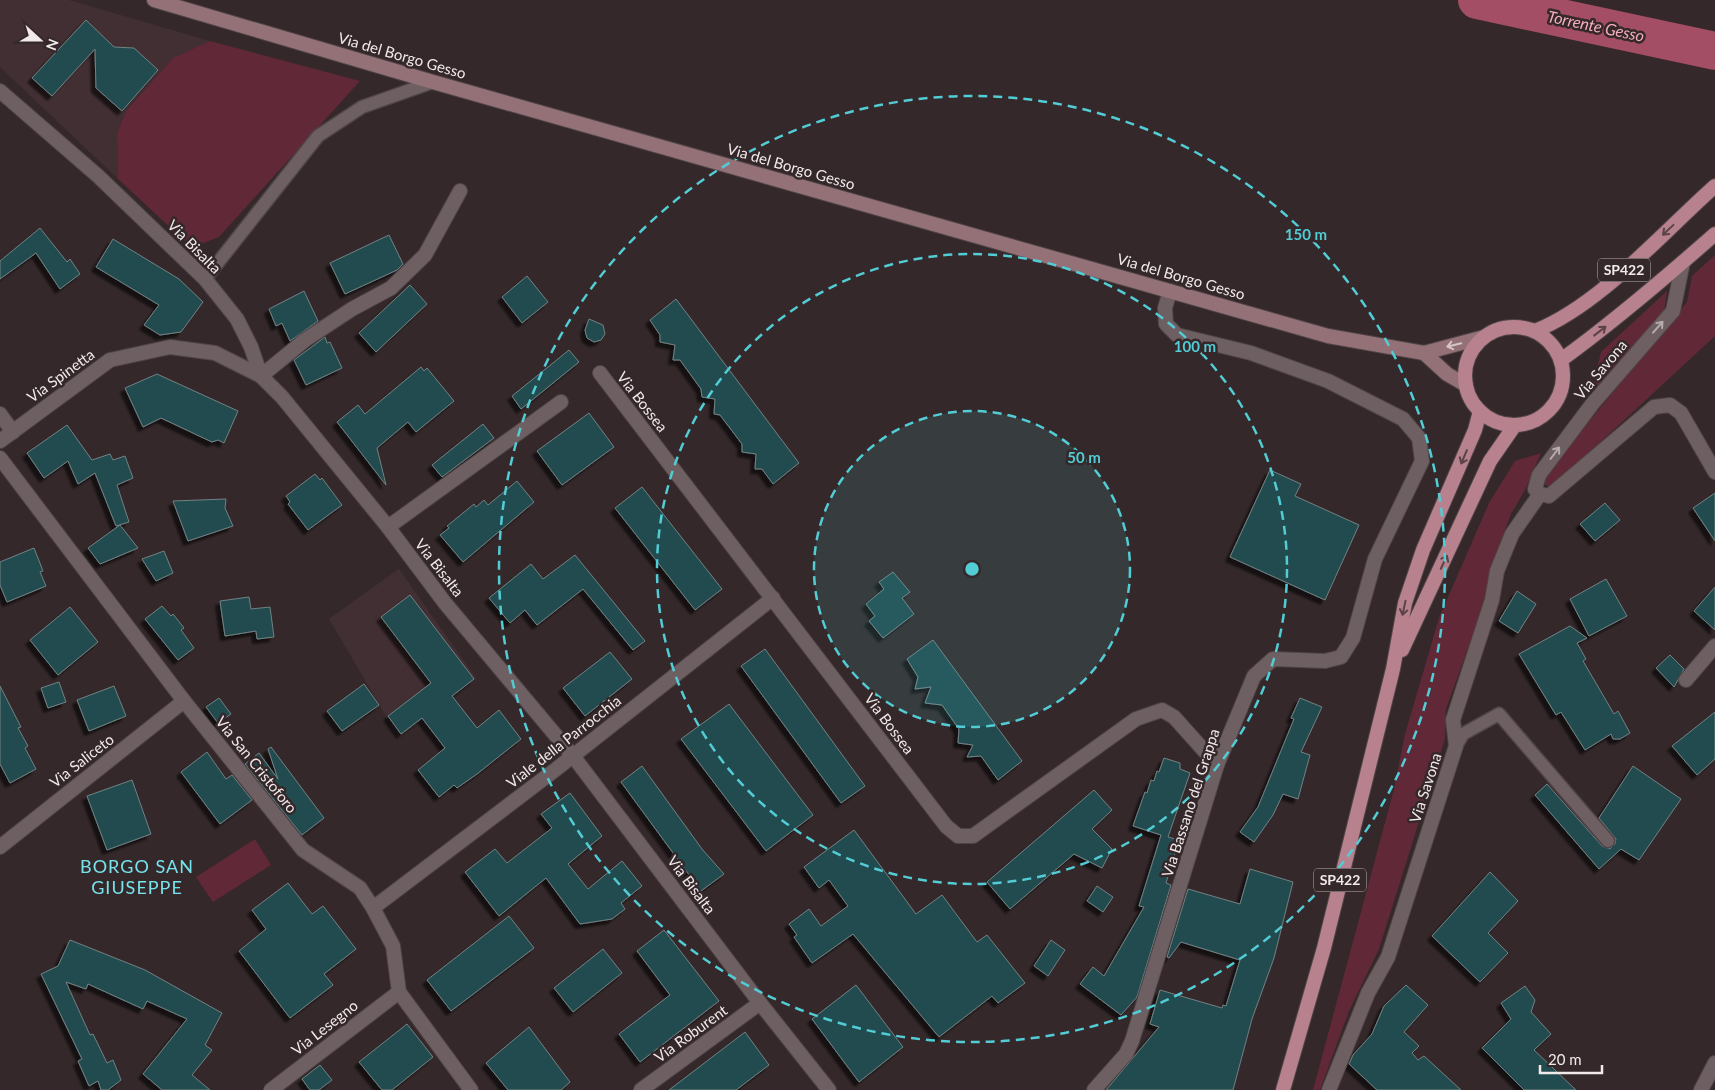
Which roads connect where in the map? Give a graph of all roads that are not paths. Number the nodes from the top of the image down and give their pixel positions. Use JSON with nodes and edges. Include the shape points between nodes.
{"nodes":[{"id":1,"x":154,"y":0,"type":"edge"},
{"id":2,"x":433,"y":82,"type":"junction"},
{"id":3,"x":0,"y":91,"type":"edge"},
{"id":4,"x":1715,"y":186,"type":"edge"},
{"id":5,"x":460,"y":191,"type":"dead end"},
{"id":6,"x":1715,"y":234,"type":"edge"},
{"id":7,"x":1683,"y":262,"type":"junction"},
{"id":8,"x":205,"y":279,"type":"junction"},
{"id":9,"x":1170,"y":291,"type":"junction"},
{"id":10,"x":1535,"y":331,"type":"junction"},
{"id":11,"x":1484,"y":337,"type":"junction"},
{"id":12,"x":1424,"y":353,"type":"junction"},
{"id":13,"x":1561,"y":360,"type":"junction"},
{"id":14,"x":600,"y":373,"type":"dead end"},
{"id":15,"x":261,"y":376,"type":"junction"},
{"id":16,"x":1466,"y":385,"type":"junction"},
{"id":17,"x":561,"y":402,"type":"dead end"},
{"id":18,"x":1480,"y":411,"type":"junction"},
{"id":19,"x":0,"y":414,"type":"edge"},
{"id":20,"x":1515,"y":425,"type":"junction"},
{"id":21,"x":13,"y":432,"type":"junction"},
{"id":22,"x":0,"y":441,"type":"edge"},
{"id":23,"x":0,"y":458,"type":"edge"},
{"id":24,"x":1715,"y":472,"type":"edge"},
{"id":25,"x":1540,"y":494,"type":"junction"},
{"id":26,"x":388,"y":527,"type":"junction"},
{"id":27,"x":773,"y":598,"type":"junction"},
{"id":28,"x":1715,"y":646,"type":"edge"},
{"id":29,"x":1393,"y":669,"type":"junction"},
{"id":30,"x":1686,"y":680,"type":"dead end"},
{"id":31,"x":184,"y":701,"type":"junction"},
{"id":32,"x":1456,"y":746,"type":"junction"},
{"id":33,"x":572,"y":756,"type":"junction"},
{"id":34,"x":1217,"y":765,"type":"junction"},
{"id":35,"x":1608,"y":841,"type":"dead end"},
{"id":36,"x":0,"y":846,"type":"edge"},
{"id":37,"x":373,"y":908,"type":"junction"},
{"id":38,"x":399,"y":992,"type":"junction"},
{"id":39,"x":760,"y":1003,"type":"junction"},
{"id":40,"x":1715,"y":1063,"type":"edge"},
{"id":41,"x":271,"y":1090,"type":"edge"},
{"id":42,"x":471,"y":1090,"type":"edge"},
{"id":43,"x":641,"y":1090,"type":"edge"},
{"id":44,"x":829,"y":1090,"type":"edge"},
{"id":45,"x":1094,"y":1090,"type":"edge"},
{"id":46,"x":1283,"y":1090,"type":"edge"},
{"id":47,"x":1329,"y":1090,"type":"edge"},
{"id":48,"x":1701,"y":1090,"type":"edge"}],
"edges":[{"from":1,"to":2,"type":"main road","name":"Via del Borgo Gesso"},
{"from":2,"to":8,"type":"lane","via":[[362,107],[318,136]]},
{"from":2,"to":9,"type":"main road","name":"Via del Borgo Gesso"},
{"from":3,"to":8,"type":"street","name":"Via Bisalta","via":[[98,176]]},
{"from":4,"to":10,"type":"main road","number":"SP422","one_way":true,"via":[[1636,260],[1578,308],[1556,323]]},
{"from":5,"to":15,"type":"street","via":[[425,255],[390,288],[305,340]]},
{"from":6,"to":7,"type":"main road","name":"Via Savona","number":"SP422"},
{"from":13,"to":7,"type":"main road","name":"Via Savona","number":"SP422","one_way":true},
{"from":25,"to":7,"type":"street","name":"Via Savona","one_way":true,"via":[[1536,489],[1539,475],[1593,403],[1673,311]]},
{"from":8,"to":15,"type":"street","name":"Via Bisalta","via":[[236,319]]},
{"from":9,"to":12,"type":"main road","name":"Via del Borgo Gesso","via":[[1328,336]]},
{"from":9,"to":34,"type":"street","name":"Via Bassano del Grappa","via":[[1165,308],[1166,324],[1178,335],[1251,354],[1328,381],[1404,419],[1419,438],[1422,461],[1375,559],[1353,638],[1341,657],[1325,661],[1273,659],[1254,676]]},
{"from":10,"to":11,"type":"main road","via":[[1518,326],[1500,329]]},
{"from":10,"to":13,"type":"main road","via":[[1551,343]]},
{"from":11,"to":12,"type":"main road","name":"Via del Borgo Gesso","one_way":true},
{"from":11,"to":16,"type":"main road","via":[[1472,350],[1466,367]]},
{"from":12,"to":16,"type":"main road","via":[[1447,374]]},
{"from":13,"to":20,"type":"main road","via":[[1563,378],[1559,396],[1548,411],[1533,422]]},
{"from":14,"to":27,"type":"street","name":"Via Bossea"},
{"from":15,"to":21,"type":"street","name":"Via Spinetta","via":[[215,353],[170,348],[110,360]]},
{"from":15,"to":26,"type":"street","name":"Via Bisalta","via":[[282,397]]},
{"from":16,"to":18,"type":"main road"},
{"from":17,"to":26,"type":"street"},
{"from":18,"to":20,"type":"main road","via":[[1502,424]]},
{"from":18,"to":29,"type":"main road","number":"SP422","one_way":true,"via":[[1475,430],[1423,550],[1405,604]]},
{"from":19,"to":21,"type":"street"},
{"from":29,"to":20,"type":"main road","number":"SP422","one_way":true,"via":[[1490,462]]},
{"from":21,"to":22,"type":"street","name":"Via Spinetta"},
{"from":23,"to":31,"type":"street","name":"Via San Cristoforo"},
{"from":24,"to":25,"type":"street","via":[[1681,413],[1670,405],[1654,407],[1549,496]]},
{"from":25,"to":32,"type":"street","name":"Via Savona","via":[[1512,534],[1497,571],[1492,600],[1453,720]]},
{"from":26,"to":33,"type":"street","name":"Via Bisalta","via":[[445,603]]},
{"from":27,"to":33,"type":"street","name":"Viale della Parrocchia"},
{"from":27,"to":34,"type":"street","name":"Via Bossea","via":[[946,826],[958,836],[974,836],[1136,719],[1162,710],[1174,717]]},
{"from":28,"to":30,"type":"street"},
{"from":29,"to":46,"type":"main road","number":"SP422","via":[[1324,948]]},
{"from":31,"to":36,"type":"street","name":"Via Saliceto"},
{"from":31,"to":37,"type":"street","name":"Via San Cristoforo","via":[[303,850],[360,888]]},
{"from":32,"to":35,"type":"lane","via":[[1463,734],[1499,714]]},
{"from":32,"to":47,"type":"street","name":"Via Savona","via":[[1388,957],[1368,993]]},
{"from":33,"to":37,"type":"street","name":"Viale della Parrocchia"},
{"from":33,"to":39,"type":"street","name":"Via Bisalta"},
{"from":34,"to":45,"type":"street","name":"Via Bassano del Grappa","via":[[1132,1041],[1126,1054]]},
{"from":37,"to":38,"type":"street","name":"Via San Cristoforo","via":[[393,946]]},
{"from":38,"to":41,"type":"street","name":"Via Lesegno"},
{"from":38,"to":42,"type":"street","name":"Via San Cristoforo"},
{"from":39,"to":43,"type":"street","name":"Via Roburent"},
{"from":39,"to":44,"type":"street","name":"Via Bisalta"},
{"from":40,"to":48,"type":"street"}]}
